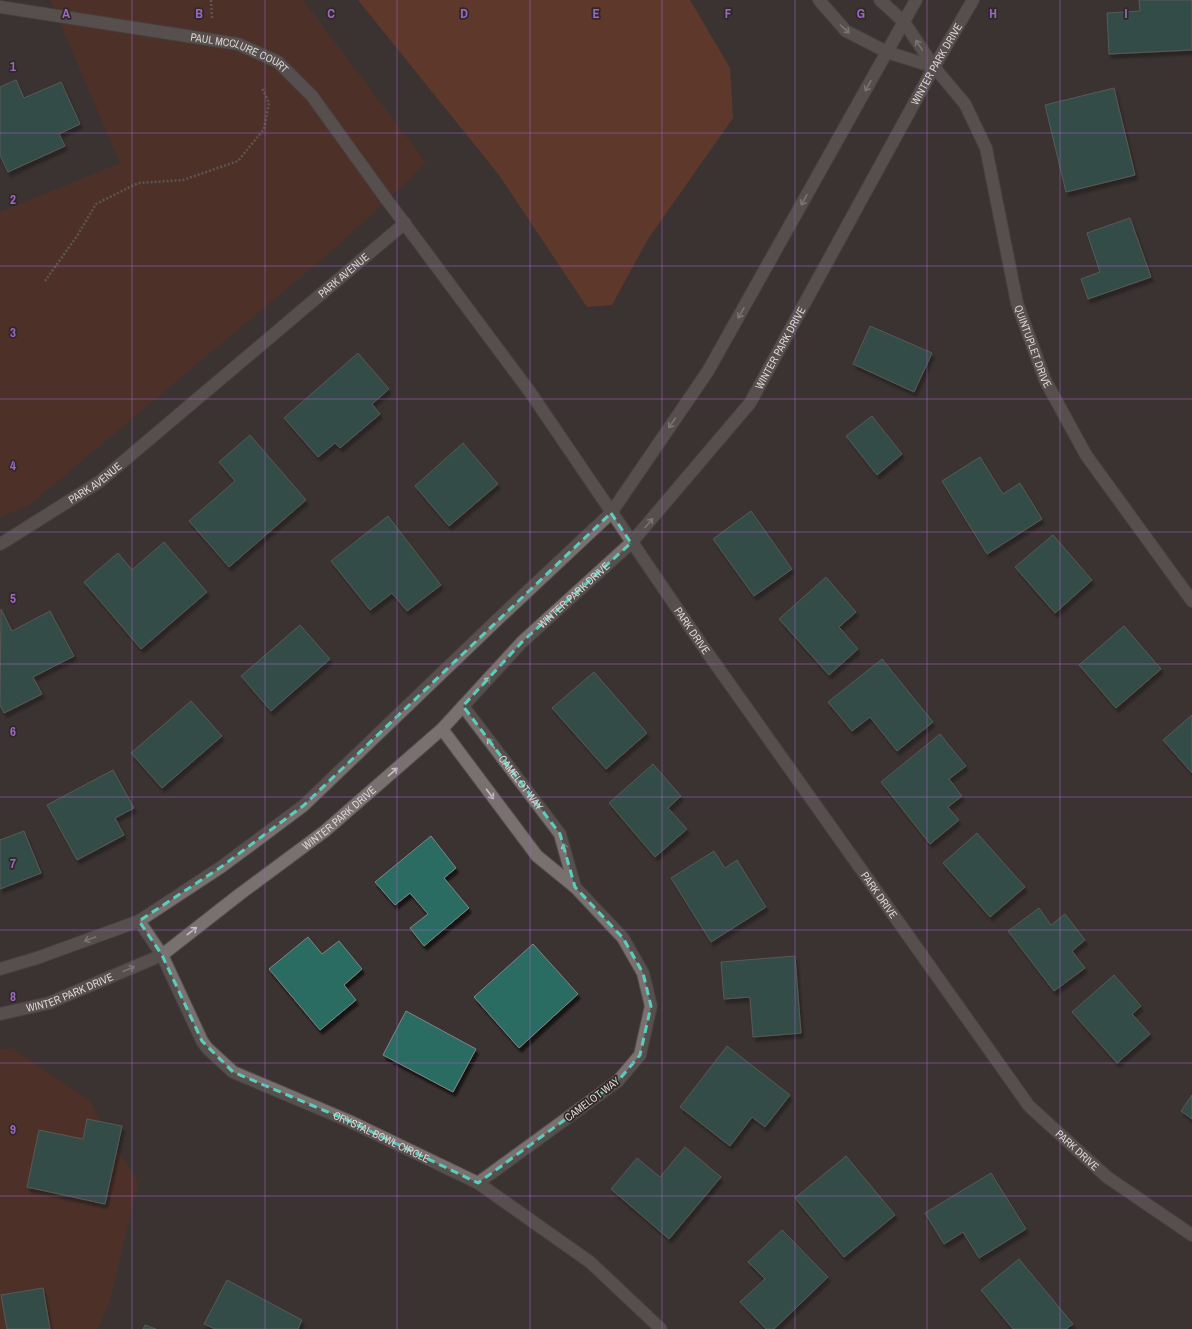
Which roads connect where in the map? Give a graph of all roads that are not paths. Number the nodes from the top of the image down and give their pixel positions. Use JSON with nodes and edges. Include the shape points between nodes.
{"nodes":[{"id":1,"x":819,"y":0,"type":"edge"},
{"id":2,"x":880,"y":0,"type":"edge"},
{"id":3,"x":916,"y":0,"type":"edge"},
{"id":4,"x":973,"y":0,"type":"edge"},
{"id":5,"x":0,"y":7,"type":"edge"},
{"id":6,"x":904,"y":22,"type":"junction"},
{"id":7,"x":887,"y":52,"type":"junction"},
{"id":8,"x":934,"y":68,"type":"junction"},
{"id":9,"x":404,"y":223,"type":"junction"},
{"id":10,"x":611,"y":513,"type":"junction"},
{"id":11,"x":631,"y":543,"type":"junction"},
{"id":12,"x":0,"y":544,"type":"edge"},
{"id":13,"x":1192,"y":601,"type":"edge"},
{"id":14,"x":463,"y":706,"type":"junction"},
{"id":15,"x":442,"y":729,"type":"junction"},
{"id":16,"x":575,"y":887,"type":"junction"},
{"id":17,"x":139,"y":921,"type":"junction"},
{"id":18,"x":162,"y":955,"type":"junction"},
{"id":19,"x":0,"y":969,"type":"edge"},
{"id":20,"x":0,"y":1014,"type":"edge"},
{"id":21,"x":478,"y":1183,"type":"junction"},
{"id":22,"x":1192,"y":1235,"type":"edge"},
{"id":23,"x":661,"y":1329,"type":"edge"}],
"edges":[{"from":1,"to":7,"type":"street","one_way":true,"via":[[846,31]]},
{"from":2,"to":6,"type":"street","name":"QUINTUPLET DRIVE"},
{"from":3,"to":6,"type":"street"},
{"from":4,"to":8,"type":"street","name":"WINTER PARK DRIVE"},
{"from":5,"to":9,"type":"street","name":"PAUL MCCLURE COURT","via":[[238,44],[278,62],[312,96]]},
{"from":6,"to":7,"type":"street"},
{"from":8,"to":6,"type":"street","name":"QUINTUPLET DRIVE","one_way":true},
{"from":7,"to":8,"type":"street"},
{"from":7,"to":10,"type":"street","one_way":true,"via":[[708,371]]},
{"from":11,"to":8,"type":"street","name":"WINTER PARK DRIVE","one_way":true,"via":[[750,403]]},
{"from":8,"to":13,"type":"street","name":"QUINTUPLET DRIVE","via":[[965,104],[986,148],[1017,303],[1044,380],[1086,455]]},
{"from":9,"to":10,"type":"street","via":[[530,392]]},
{"from":9,"to":12,"type":"street","name":"PARK AVENUE","via":[[99,482]]},
{"from":10,"to":11,"type":"street","name":"PARK DRIVE"},
{"from":10,"to":17,"type":"street","via":[[303,806],[221,867]]},
{"from":14,"to":11,"type":"street","name":"WINTER PARK DRIVE","one_way":true,"via":[[522,642]]},
{"from":11,"to":22,"type":"street","name":"PARK DRIVE","via":[[1029,1106],[1106,1177]]},
{"from":14,"to":15,"type":"street","name":"WINTER PARK DRIVE"},
{"from":16,"to":14,"type":"street","name":"CAMELOT WAY","one_way":true,"via":[[560,834]]},
{"from":15,"to":16,"type":"street","name":"CAMELOT WAY","one_way":true,"via":[[537,856]]},
{"from":18,"to":15,"type":"street","name":"WINTER PARK DRIVE","one_way":true,"via":[[325,831]]},
{"from":16,"to":21,"type":"street","name":"CAMELOT WAY","via":[[623,938],[643,972],[651,1006],[640,1055],[618,1081]]},
{"from":17,"to":18,"type":"street","name":"CRYSTAL BOWL CIRCLE"},
{"from":17,"to":19,"type":"street","one_way":true},
{"from":20,"to":18,"type":"street","name":"WINTER PARK DRIVE","one_way":true,"via":[[49,1003]]},
{"from":18,"to":21,"type":"street","name":"CRYSTAL BOWL CIRCLE","via":[[202,1041],[233,1072],[349,1121]]},
{"from":21,"to":23,"type":"street","name":"CRYSTAL BOWL CIRCLE","via":[[590,1262]]}]}
